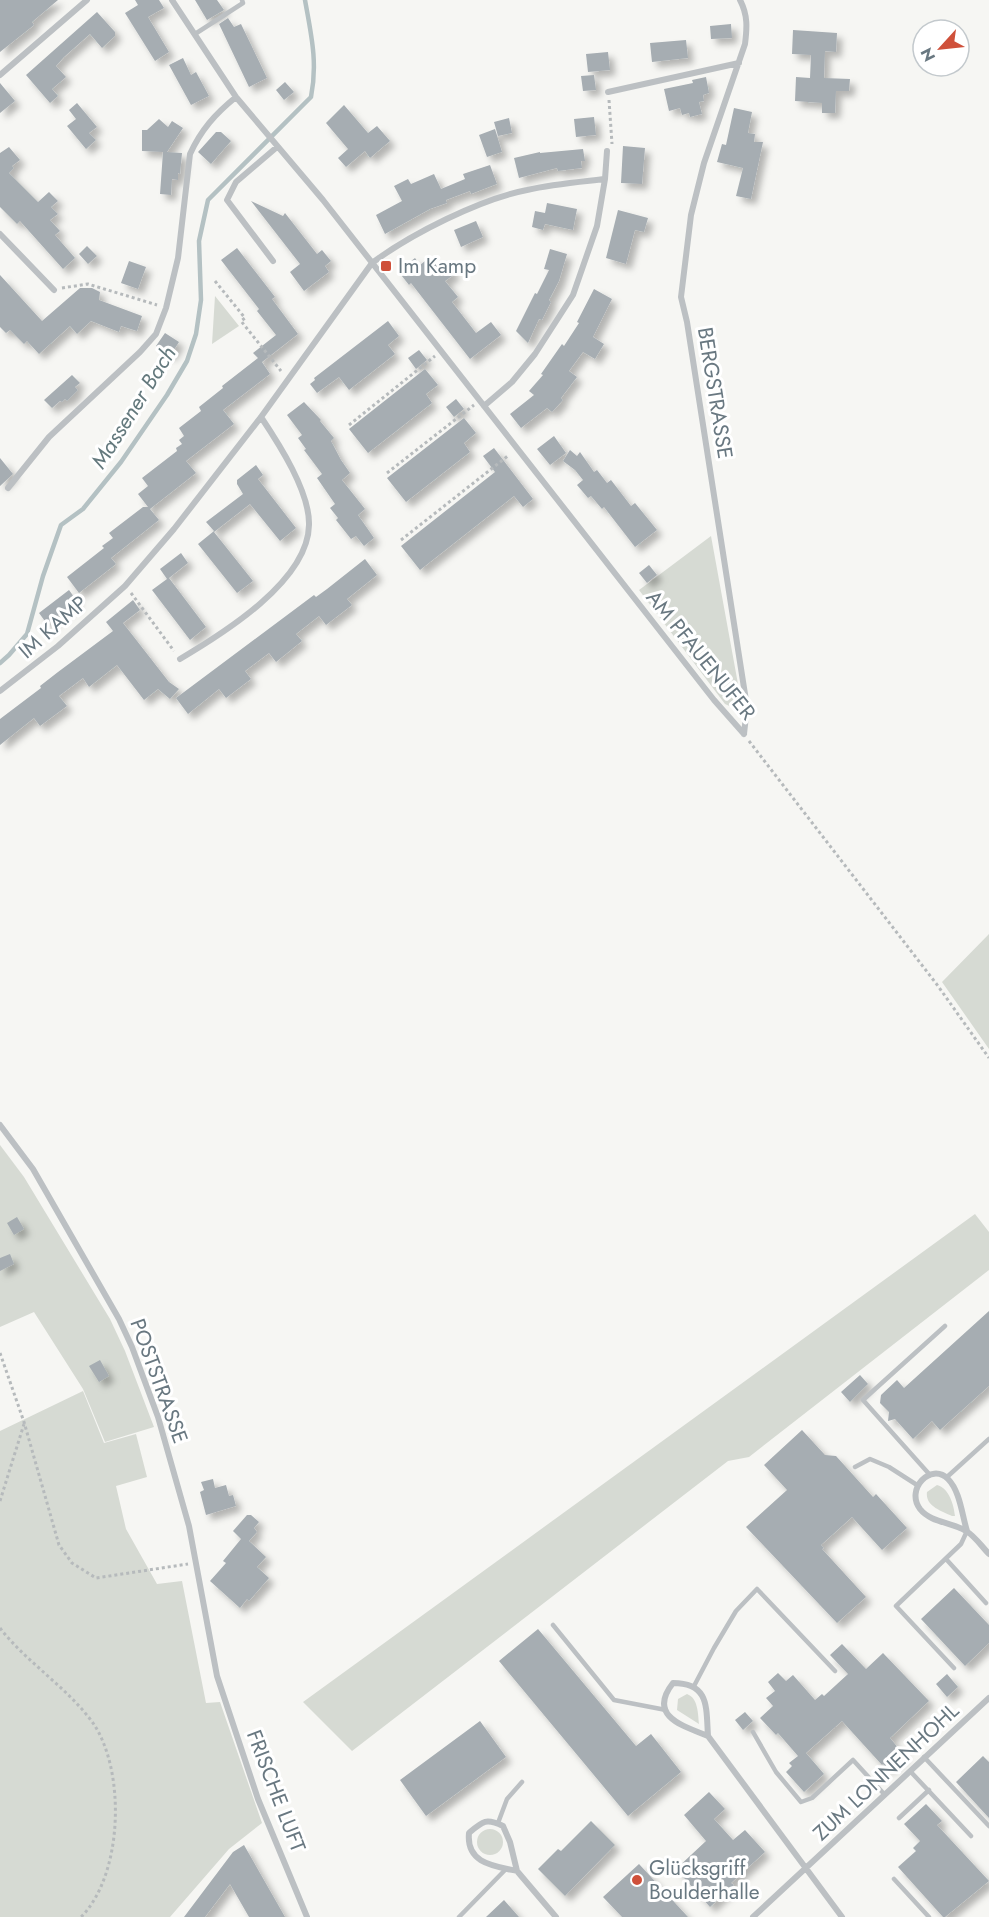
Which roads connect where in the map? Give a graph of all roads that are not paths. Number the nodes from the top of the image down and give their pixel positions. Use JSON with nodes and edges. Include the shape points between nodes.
{"nodes":[{"id":1,"x":87,"y":0,"type":"edge"},
{"id":2,"x":172,"y":0,"type":"edge"},
{"id":3,"x":242,"y":0,"type":"edge"},
{"id":4,"x":740,"y":0,"type":"edge"},
{"id":5,"x":195,"y":34,"type":"junction"},
{"id":6,"x":739,"y":63,"type":"junction"},
{"id":7,"x":0,"y":75,"type":"edge"},
{"id":8,"x":608,"y":92,"type":"road end"},
{"id":9,"x":236,"y":97,"type":"junction"},
{"id":10,"x":276,"y":145,"type":"junction"},
{"id":11,"x":606,"y":151,"type":"road end"},
{"id":12,"x":605,"y":178,"type":"junction"},
{"id":13,"x":0,"y":234,"type":"edge"},
{"id":14,"x":273,"y":261,"type":"dead end"},
{"id":15,"x":372,"y":263,"type":"junction"},
{"id":16,"x":54,"y":290,"type":"road end"},
{"id":17,"x":484,"y":406,"type":"junction"},
{"id":18,"x":261,"y":417,"type":"junction"},
{"id":19,"x":8,"y":488,"type":"dead end"},
{"id":20,"x":180,"y":659,"type":"dead end"},
{"id":21,"x":0,"y":691,"type":"edge"},
{"id":22,"x":744,"y":734,"type":"joint"},
{"id":23,"x":0,"y":1125,"type":"edge"},
{"id":24,"x":945,"y":1326,"type":"dead end"},
{"id":25,"x":989,"y":1439,"type":"edge"},
{"id":26,"x":855,"y":1467,"type":"dead end"},
{"id":27,"x":930,"y":1475,"type":"junction"},
{"id":28,"x":946,"y":1477,"type":"junction"},
{"id":29,"x":917,"y":1485,"type":"junction"},
{"id":30,"x":967,"y":1531,"type":"junction"},
{"id":31,"x":989,"y":1554,"type":"edge"},
{"id":32,"x":946,"y":1559,"type":"junction"},
{"id":33,"x":986,"y":1603,"type":"dead end"},
{"id":34,"x":553,"y":1625,"type":"dead end"},
{"id":35,"x":954,"y":1668,"type":"dead end"},
{"id":36,"x":835,"y":1671,"type":"dead end"},
{"id":37,"x":217,"y":1676,"type":"joint"},
{"id":38,"x":694,"y":1686,"type":"junction"},
{"id":39,"x":989,"y":1698,"type":"edge"},
{"id":40,"x":666,"y":1710,"type":"junction"},
{"id":41,"x":753,"y":1732,"type":"dead end"},
{"id":42,"x":708,"y":1736,"type":"junction"},
{"id":43,"x":924,"y":1757,"type":"junction"},
{"id":44,"x":910,"y":1771,"type":"junction"},
{"id":45,"x":522,"y":1782,"type":"dead end"},
{"id":46,"x":928,"y":1790,"type":"junction"},
{"id":47,"x":885,"y":1795,"type":"junction"},
{"id":48,"x":899,"y":1818,"type":"dead end"},
{"id":49,"x":498,"y":1823,"type":"junction"},
{"id":50,"x":989,"y":1826,"type":"edge"},
{"id":51,"x":971,"y":1836,"type":"dead end"},
{"id":52,"x":506,"y":1869,"type":"junction"},
{"id":53,"x":806,"y":1869,"type":"junction"},
{"id":54,"x":517,"y":1871,"type":"junction"},
{"id":55,"x":894,"y":1879,"type":"dead end"},
{"id":56,"x":307,"y":1917,"type":"edge"},
{"id":57,"x":459,"y":1917,"type":"edge"},
{"id":58,"x":556,"y":1917,"type":"edge"},
{"id":59,"x":753,"y":1917,"type":"edge"},
{"id":60,"x":842,"y":1917,"type":"edge"},
{"id":61,"x":929,"y":1917,"type":"edge"}],
"edges":[{"from":1,"to":7,"type":"street"},
{"from":2,"to":5,"type":"street","name":"AM PFAUENUFER"},
{"from":3,"to":5,"type":"lane","via":[[243,3]]},
{"from":4,"to":6,"type":"street","name":"BERGSTRASSE","via":[[747,25]]},
{"from":5,"to":9,"type":"street","name":"AM PFAUENUFER"},
{"from":6,"to":8,"type":"street"},
{"from":6,"to":22,"type":"street","name":"BERGSTRASSE","via":[[696,194],[681,297],[747,707]]},
{"from":9,"to":10,"type":"street","name":"AM PFAUENUFER"},
{"from":9,"to":19,"type":"street","via":[[217,112],[190,154],[178,258],[156,334],[49,437]]},
{"from":10,"to":14,"type":"street","via":[[236,182],[227,200]]},
{"from":10,"to":15,"type":"street","name":"AM PFAUENUFER"},
{"from":11,"to":12,"type":"street"},
{"from":12,"to":15,"type":"street","via":[[526,190],[483,204],[417,235]]},
{"from":12,"to":17,"type":"street","via":[[597,226],[573,295],[535,354],[512,382]]},
{"from":13,"to":16,"type":"street"},
{"from":15,"to":17,"type":"street","name":"AM PFAUENUFER"},
{"from":15,"to":18,"type":"street","name":"IM KAMP"},
{"from":17,"to":22,"type":"street","name":"AM PFAUENUFER"},
{"from":18,"to":20,"type":"street","via":[[280,447],[307,506],[309,524],[302,555],[293,570],[242,619]]},
{"from":18,"to":21,"type":"street","name":"IM KAMP","via":[[125,585],[58,646]]},
{"from":23,"to":37,"type":"street","name":"POSTSTRASSE","via":[[33,1169],[132,1347],[158,1417],[189,1526]]},
{"from":24,"to":27,"type":"lane","via":[[863,1400]]},
{"from":25,"to":28,"type":"lane"},
{"from":26,"to":29,"type":"lane","via":[[870,1459]]},
{"from":27,"to":28,"type":"street"},
{"from":27,"to":29,"type":"street"},
{"from":28,"to":30,"type":"street","via":[[956,1493]]},
{"from":29,"to":30,"type":"street","via":[[915,1496],[920,1508],[930,1517]]},
{"from":30,"to":31,"type":"street"},
{"from":30,"to":32,"type":"lane"},
{"from":32,"to":33,"type":"lane"},
{"from":32,"to":35,"type":"lane","via":[[896,1606]]},
{"from":34,"to":40,"type":"lane","via":[[614,1701]]},
{"from":36,"to":38,"type":"lane","via":[[757,1589],[736,1611]]},
{"from":37,"to":56,"type":"street","name":"FRISCHE LUFT","via":[[258,1799]]},
{"from":38,"to":40,"type":"street","via":[[673,1683],[666,1692]]},
{"from":38,"to":42,"type":"street","via":[[706,1706]]},
{"from":39,"to":43,"type":"street","name":"ZUM LONNENHOHL"},
{"from":40,"to":42,"type":"street","via":[[678,1724]]},
{"from":41,"to":47,"type":"lane","via":[[776,1772],[801,1802],[812,1798],[853,1760]]},
{"from":42,"to":53,"type":"street","name":"ZUM LONNENHOHL"},
{"from":43,"to":44,"type":"street","name":"ZUM LONNENHOHL"},
{"from":43,"to":50,"type":"lane"},
{"from":44,"to":46,"type":"lane"},
{"from":44,"to":47,"type":"street","name":"ZUM LONNENHOHL"},
{"from":45,"to":49,"type":"lane","via":[[507,1799]]},
{"from":46,"to":48,"type":"lane"},
{"from":46,"to":51,"type":"lane"},
{"from":47,"to":53,"type":"street","name":"ZUM LONNENHOHL"},
{"from":49,"to":52,"type":"street","via":[[483,1821],[469,1833],[468,1843],[473,1854],[489,1865]]},
{"from":49,"to":54,"type":"street","via":[[510,1842]]},
{"from":52,"to":54,"type":"street"},
{"from":52,"to":57,"type":"lane"},
{"from":53,"to":59,"type":"street","name":"ZUM LONNENHOHL"},
{"from":53,"to":60,"type":"street"},
{"from":54,"to":58,"type":"street"},
{"from":55,"to":61,"type":"lane"}]}
